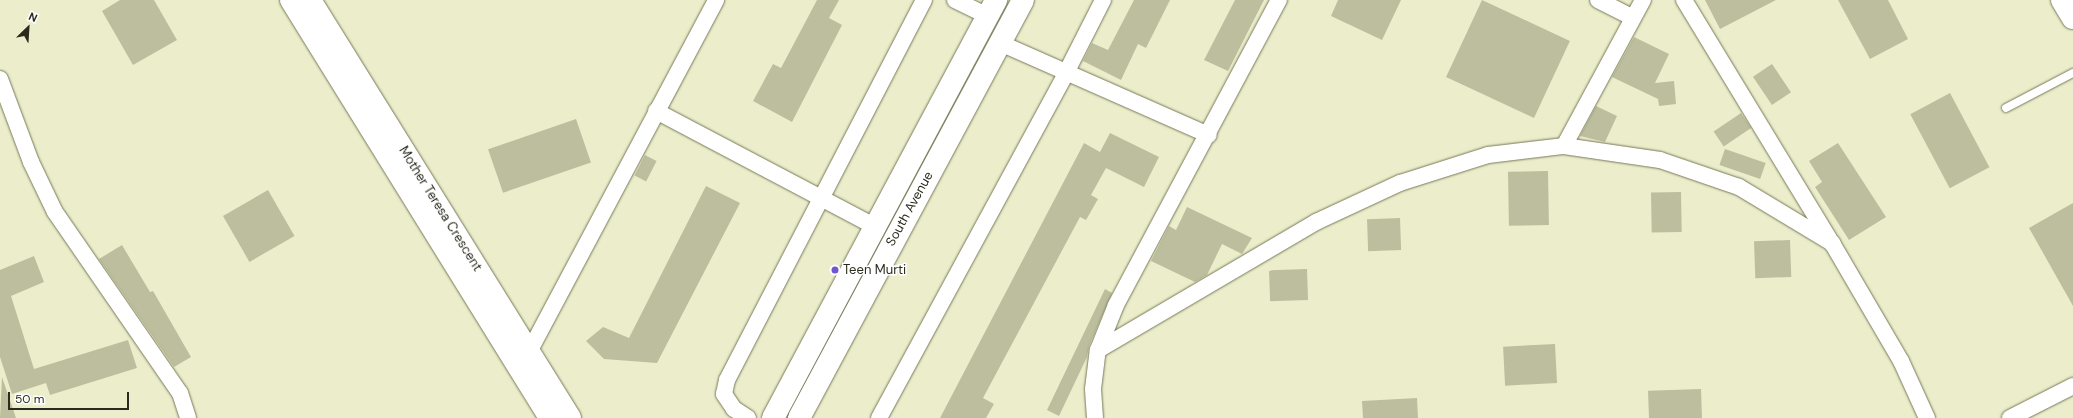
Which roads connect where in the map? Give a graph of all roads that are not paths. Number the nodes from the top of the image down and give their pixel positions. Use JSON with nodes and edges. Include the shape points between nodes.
{"nodes":[{"id":1,"x":291,"y":0,"type":"edge"},
{"id":2,"x":310,"y":0,"type":"edge"},
{"id":3,"x":716,"y":0,"type":"edge"},
{"id":4,"x":924,"y":0,"type":"edge"},
{"id":5,"x":955,"y":0,"type":"edge"},
{"id":6,"x":1023,"y":0,"type":"edge"},
{"id":7,"x":1103,"y":0,"type":"edge"},
{"id":8,"x":1279,"y":0,"type":"edge"},
{"id":9,"x":1598,"y":0,"type":"edge"},
{"id":10,"x":1643,"y":0,"type":"edge"},
{"id":11,"x":1684,"y":0,"type":"edge"},
{"id":12,"x":2062,"y":0,"type":"edge"},
{"id":13,"x":992,"y":8,"type":"edge"},
{"id":14,"x":1633,"y":18,"type":"junction"},
{"id":15,"x":2073,"y":18,"type":"edge"},
{"id":16,"x":1000,"y":43,"type":"junction"},
{"id":17,"x":1066,"y":73,"type":"junction"},
{"id":18,"x":2073,"y":73,"type":"edge"},
{"id":19,"x":0,"y":79,"type":"edge"},
{"id":20,"x":2006,"y":108,"type":"dead end"},
{"id":21,"x":656,"y":111,"type":"junction"},
{"id":22,"x":1209,"y":135,"type":"junction"},
{"id":23,"x":1564,"y":146,"type":"junction"},
{"id":24,"x":820,"y":200,"type":"junction"},
{"id":25,"x":876,"y":228,"type":"junction"},
{"id":26,"x":1832,"y":242,"type":"junction"},
{"id":27,"x":1098,"y":350,"type":"junction"},
{"id":28,"x":529,"y":352,"type":"junction"},
{"id":29,"x":2073,"y":386,"type":"edge"},
{"id":30,"x":188,"y":418,"type":"edge"},
{"id":31,"x":550,"y":418,"type":"edge"},
{"id":32,"x":570,"y":418,"type":"edge"},
{"id":33,"x":748,"y":418,"type":"edge"},
{"id":34,"x":773,"y":418,"type":"edge"},
{"id":35,"x":799,"y":418,"type":"edge"},
{"id":36,"x":879,"y":418,"type":"edge"},
{"id":37,"x":1095,"y":418,"type":"edge"},
{"id":38,"x":1928,"y":418,"type":"edge"},
{"id":39,"x":2010,"y":418,"type":"edge"}],
"edges":[{"from":1,"to":31,"type":"main road","name":"Mother Teresa Crescent"},
{"from":2,"to":28,"type":"main road","name":"Mother Teresa Crescent"},
{"from":3,"to":21,"type":"street"},
{"from":4,"to":24,"type":"street"},
{"from":5,"to":13,"type":"street"},
{"from":6,"to":16,"type":"main road","name":"South Avenue"},
{"from":7,"to":17,"type":"street"},
{"from":8,"to":22,"type":"street"},
{"from":9,"to":14,"type":"street"},
{"from":10,"to":14,"type":"street"},
{"from":11,"to":26,"type":"street"},
{"from":12,"to":15,"type":"main road"},
{"from":13,"to":25,"type":"main road","name":"South Avenue"},
{"from":14,"to":23,"type":"street"},
{"from":16,"to":17,"type":"street"},
{"from":16,"to":35,"type":"main road","name":"South Avenue"},
{"from":17,"to":22,"type":"street"},
{"from":17,"to":36,"type":"street"},
{"from":18,"to":20,"type":"lane"},
{"from":19,"to":30,"type":"street","via":[[31,162],[55,212],[180,393]]},
{"from":21,"to":24,"type":"street"},
{"from":21,"to":28,"type":"street"},
{"from":22,"to":27,"type":"street","via":[[1116,305]]},
{"from":23,"to":26,"type":"street","via":[[1660,160],[1739,187]]},
{"from":23,"to":27,"type":"street","via":[[1488,155],[1400,183],[1316,222]]},
{"from":24,"to":25,"type":"street"},
{"from":24,"to":33,"type":"street","via":[[727,380],[724,394],[734,409]]},
{"from":25,"to":34,"type":"main road","name":"South Avenue"},
{"from":26,"to":38,"type":"street","via":[[1901,361]]},
{"from":27,"to":37,"type":"street","via":[[1093,389]]},
{"from":28,"to":32,"type":"main road","name":"Mother Teresa Crescent"},
{"from":29,"to":39,"type":"street"}]}
